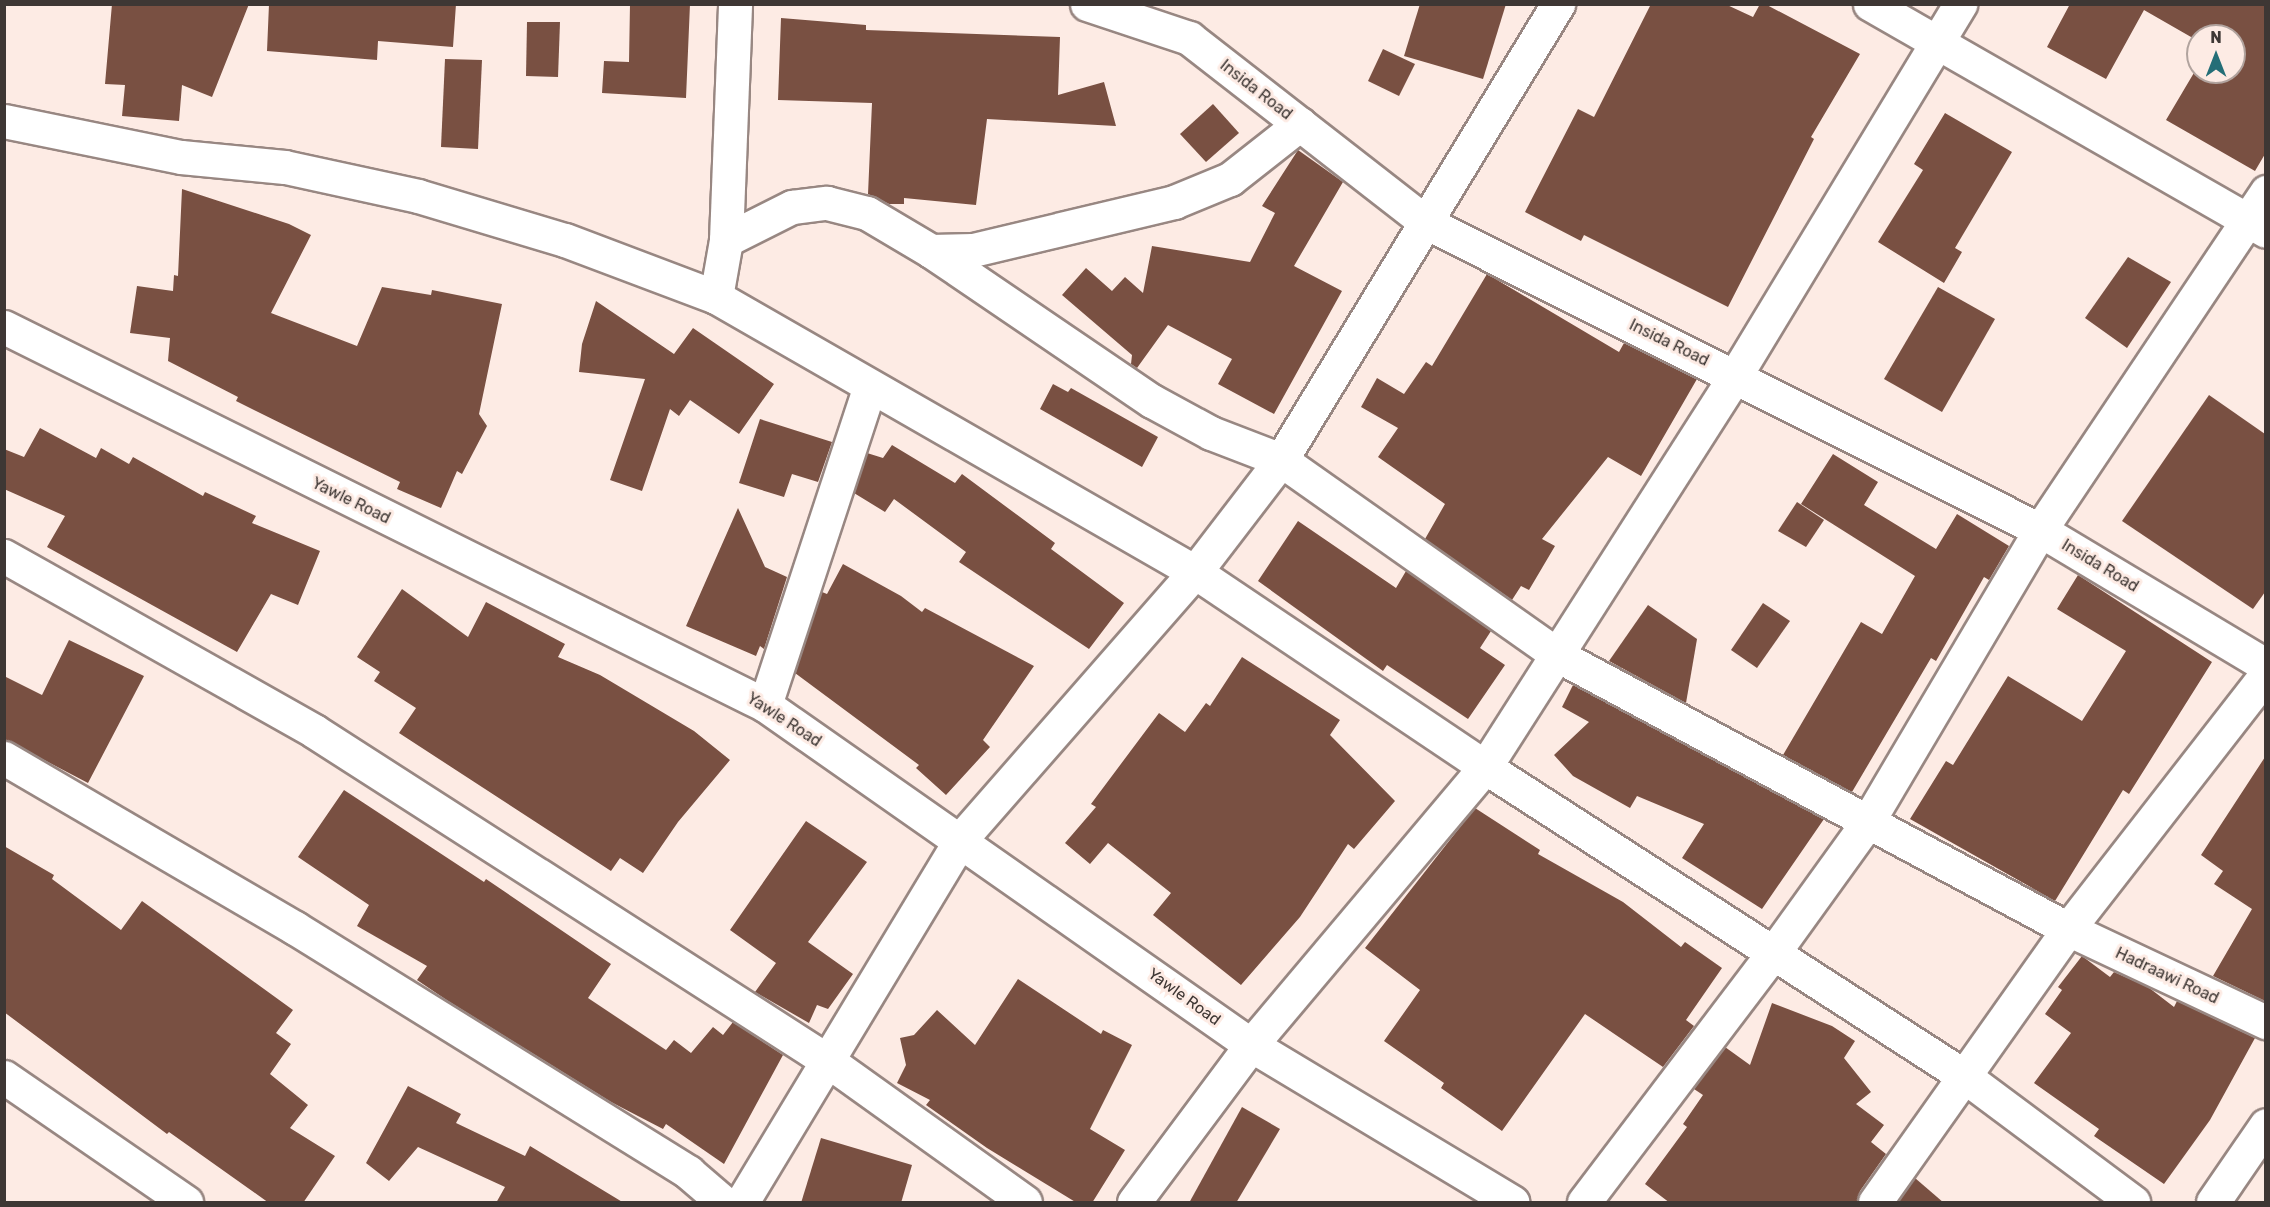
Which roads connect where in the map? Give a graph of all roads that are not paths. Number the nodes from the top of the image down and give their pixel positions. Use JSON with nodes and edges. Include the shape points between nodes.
{"nodes":[{"id":1,"x":735,"y":4,"type":"edge"},
{"id":2,"x":1087,"y":4,"type":"edge"},
{"id":3,"x":1558,"y":4,"type":"edge"},
{"id":4,"x":1870,"y":4,"type":"edge"},
{"id":5,"x":1960,"y":4,"type":"edge"},
{"id":6,"x":1934,"y":45,"type":"junction"},
{"id":7,"x":4,"y":121,"type":"edge"},
{"id":8,"x":1300,"y":124,"type":"junction"},
{"id":9,"x":2265,"y":192,"type":"edge"},
{"id":10,"x":1427,"y":223,"type":"junction"},
{"id":11,"x":2255,"y":225,"type":"edge"},
{"id":12,"x":726,"y":240,"type":"junction"},
{"id":13,"x":931,"y":251,"type":"junction"},
{"id":14,"x":716,"y":297,"type":"junction"},
{"id":15,"x":4,"y":327,"type":"edge"},
{"id":16,"x":1735,"y":376,"type":"junction"},
{"id":17,"x":870,"y":388,"type":"junction"},
{"id":18,"x":1281,"y":460,"type":"junction"},
{"id":19,"x":2040,"y":530,"type":"junction"},
{"id":20,"x":4,"y":556,"type":"edge"},
{"id":21,"x":1195,"y":572,"type":"junction"},
{"id":22,"x":1557,"y":655,"type":"junction"},
{"id":23,"x":2265,"y":665,"type":"edge"},
{"id":24,"x":2265,"y":675,"type":"edge"},
{"id":25,"x":765,"y":705,"type":"junction"},
{"id":26,"x":4,"y":758,"type":"edge"},
{"id":27,"x":1485,"y":766,"type":"junction"},
{"id":28,"x":1867,"y":823,"type":"junction"},
{"id":29,"x":960,"y":840,"type":"junction"},
{"id":30,"x":2068,"y":929,"type":"junction"},
{"id":31,"x":1774,"y":952,"type":"junction"},
{"id":32,"x":2265,"y":1022,"type":"edge"},
{"id":33,"x":1251,"y":1046,"type":"junction"},
{"id":34,"x":828,"y":1061,"type":"junction"},
{"id":35,"x":1964,"y":1076,"type":"junction"},
{"id":36,"x":4,"y":1077,"type":"edge"},
{"id":37,"x":2265,"y":1125,"type":"edge"},
{"id":38,"x":186,"y":1203,"type":"edge"},
{"id":39,"x":723,"y":1203,"type":"edge"},
{"id":40,"x":742,"y":1203,"type":"edge"},
{"id":41,"x":1025,"y":1203,"type":"edge"},
{"id":42,"x":1134,"y":1203,"type":"edge"},
{"id":43,"x":1512,"y":1203,"type":"edge"},
{"id":44,"x":1584,"y":1203,"type":"edge"},
{"id":45,"x":1875,"y":1203,"type":"edge"},
{"id":46,"x":2133,"y":1203,"type":"edge"},
{"id":47,"x":2213,"y":1203,"type":"edge"}],
"edges":[{"from":1,"to":12,"type":"street"},
{"from":2,"to":8,"type":"street","name":"Insida Road","via":[[1189,38]]},
{"from":3,"to":10,"type":"street"},
{"from":4,"to":6,"type":"street"},
{"from":5,"to":6,"type":"street"},
{"from":6,"to":11,"type":"street"},
{"from":6,"to":16,"type":"street"},
{"from":7,"to":14,"type":"street","via":[[182,157],[285,167],[418,196],[565,240]]},
{"from":8,"to":10,"type":"street","name":"Insida Road"},
{"from":8,"to":13,"type":"street","via":[[1230,179],[1174,202],[973,250]]},
{"from":9,"to":11,"type":"street"},
{"from":10,"to":16,"type":"street","name":"Insida Road"},
{"from":10,"to":18,"type":"street"},
{"from":11,"to":19,"type":"street"},
{"from":12,"to":13,"type":"street","name":"Hadraawi Road","via":[[792,207],[827,203],[867,213]]},
{"from":12,"to":14,"type":"street"},
{"from":13,"to":18,"type":"street","name":"Hadraawi Road","via":[[1152,401],[1211,433]]},
{"from":14,"to":17,"type":"street"},
{"from":15,"to":25,"type":"street","name":"Yawle Road"},
{"from":16,"to":19,"type":"street","name":"Insida Road"},
{"from":16,"to":22,"type":"street"},
{"from":17,"to":21,"type":"street"},
{"from":17,"to":25,"type":"street"},
{"from":18,"to":21,"type":"street"},
{"from":18,"to":22,"type":"street","name":"Hadraawi Road"},
{"from":19,"to":23,"type":"street","name":"Insida Road"},
{"from":19,"to":28,"type":"street"},
{"from":20,"to":34,"type":"street","via":[[314,731]]},
{"from":21,"to":27,"type":"street"},
{"from":21,"to":29,"type":"street"},
{"from":22,"to":27,"type":"street"},
{"from":22,"to":28,"type":"street","name":"Hadraawi Road"},
{"from":24,"to":30,"type":"street"},
{"from":25,"to":29,"type":"street","name":"Yawle Road"},
{"from":26,"to":39,"type":"street","via":[[295,928],[688,1172]]},
{"from":27,"to":31,"type":"street"},
{"from":27,"to":33,"type":"street"},
{"from":28,"to":30,"type":"street","name":"Hadraawi Road"},
{"from":28,"to":31,"type":"street"},
{"from":29,"to":33,"type":"street","name":"Yawle Road"},
{"from":29,"to":34,"type":"street"},
{"from":30,"to":32,"type":"street","name":"Hadraawi Road"},
{"from":30,"to":35,"type":"street"},
{"from":31,"to":35,"type":"street"},
{"from":31,"to":44,"type":"street"},
{"from":33,"to":42,"type":"street"},
{"from":33,"to":43,"type":"street","name":"Yawle Road"},
{"from":34,"to":40,"type":"street"},
{"from":34,"to":41,"type":"street"},
{"from":35,"to":45,"type":"street"},
{"from":35,"to":46,"type":"street"},
{"from":36,"to":38,"type":"street"},
{"from":37,"to":47,"type":"street"}]}
